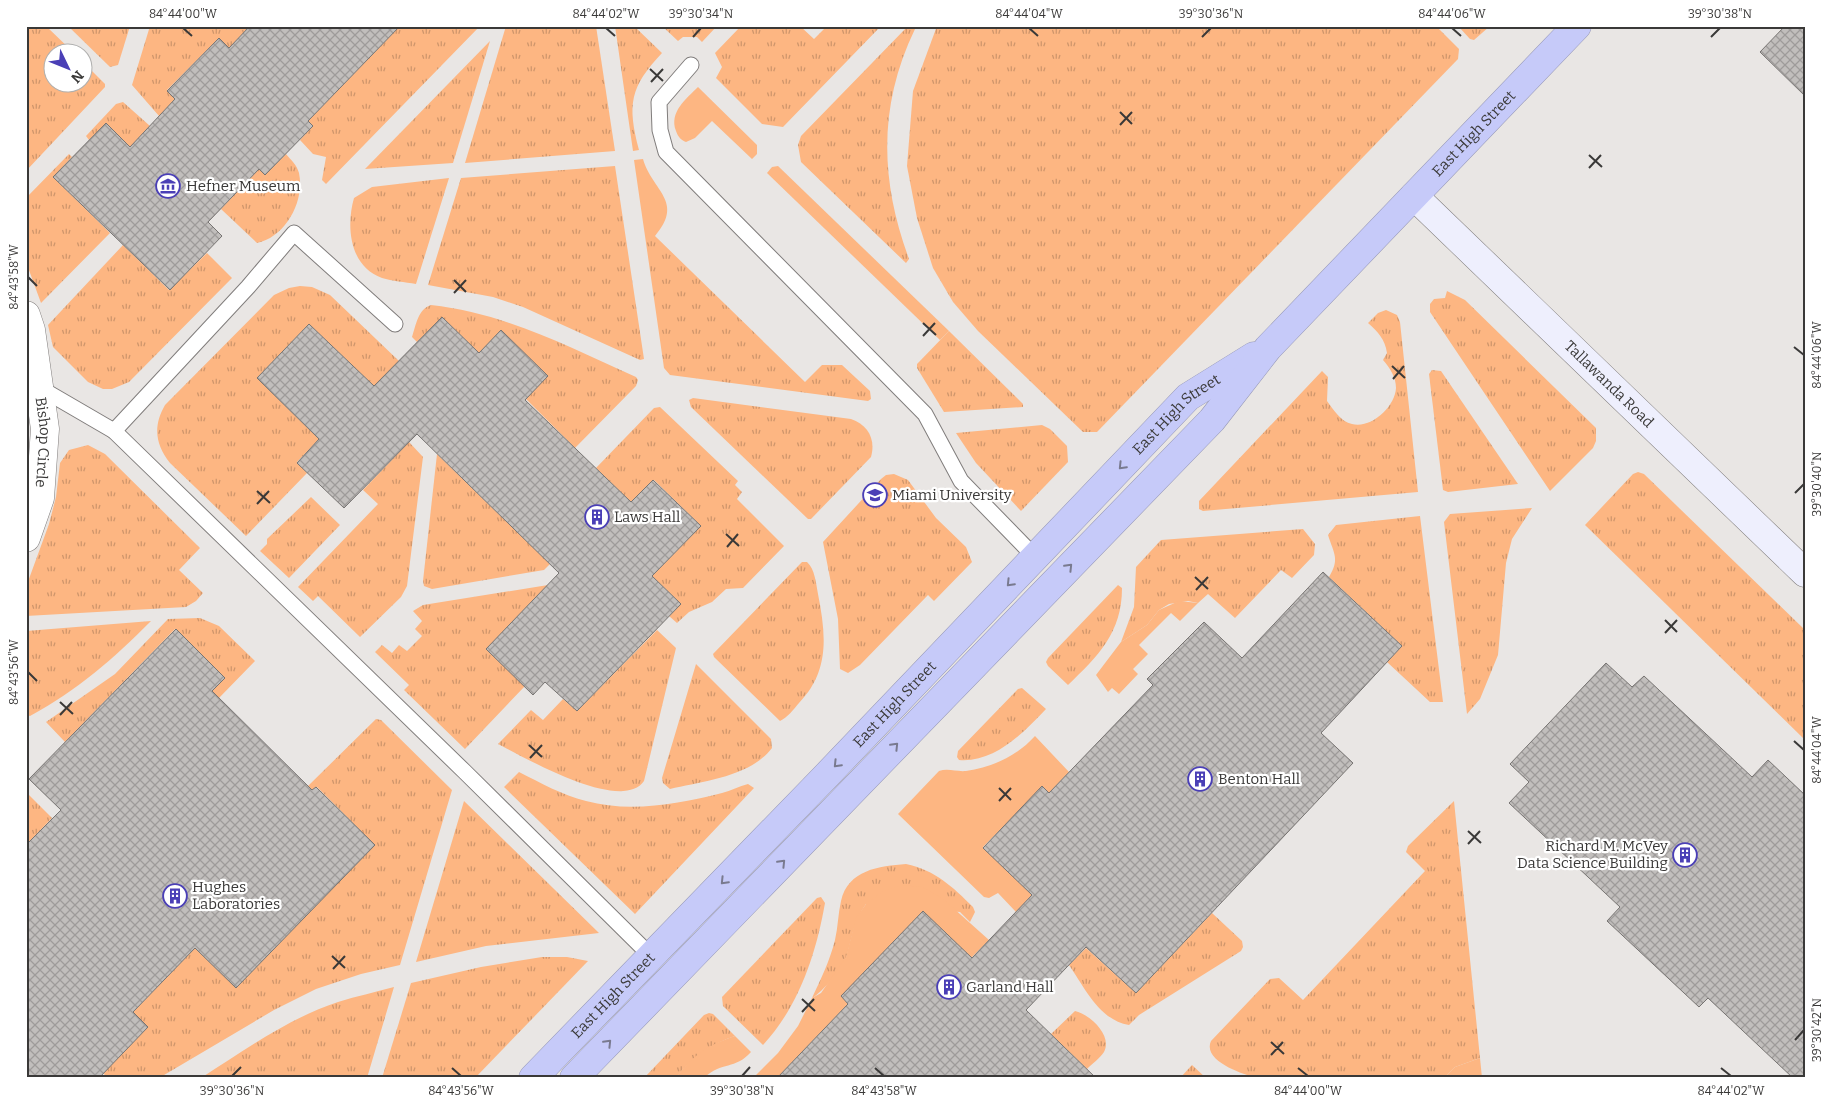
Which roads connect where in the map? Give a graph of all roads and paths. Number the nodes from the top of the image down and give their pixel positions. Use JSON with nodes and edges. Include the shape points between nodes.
{"nodes":[{"id":1,"x":1577,"y":26,"type":"edge"},
{"id":2,"x":691,"y":65,"type":"dead end"},
{"id":3,"x":1414,"y":196,"type":"junction"},
{"id":4,"x":26,"y":315,"type":"edge"},
{"id":5,"x":396,"y":324,"type":"dead end"},
{"id":6,"x":1268,"y":348,"type":"junction"},
{"id":7,"x":40,"y":388,"type":"junction"},
{"id":8,"x":114,"y":431,"type":"junction"},
{"id":9,"x":26,"y":538,"type":"edge"},
{"id":10,"x":1035,"y":557,"type":"junction"},
{"id":11,"x":1805,"y":573,"type":"edge"},
{"id":12,"x":651,"y":956,"type":"junction"},
{"id":13,"x":534,"y":1078,"type":"edge"},
{"id":14,"x":574,"y":1078,"type":"edge"}],
"edges":[{"from":1,"to":3,"type":"highway","name":"East High Street"},
{"from":2,"to":10,"type":"lane","via":[[659,102],[660,130],[666,152],[925,414],[961,481]]},
{"from":3,"to":6,"type":"highway","name":"East High Street"},
{"from":3,"to":11,"type":"street","name":"Tallawanda Road"},
{"from":4,"to":7,"type":"street","name":"Bishop Circle"},
{"from":5,"to":8,"type":"lane","via":[[294,234]]},
{"from":6,"to":10,"type":"highway","name":"East High Street","one_way":true,"via":[[1188,397]]},
{"from":14,"to":6,"type":"highway","name":"East High Street","one_way":true,"via":[[1212,420]]},
{"from":7,"to":8,"type":"lane"},
{"from":7,"to":9,"type":"street","name":"Bishop Circle","via":[[45,429],[40,498]]},
{"from":8,"to":12,"type":"lane"},
{"from":10,"to":12,"type":"highway","name":"East High Street","one_way":true},
{"from":12,"to":13,"type":"highway","name":"East High Street"}]}
